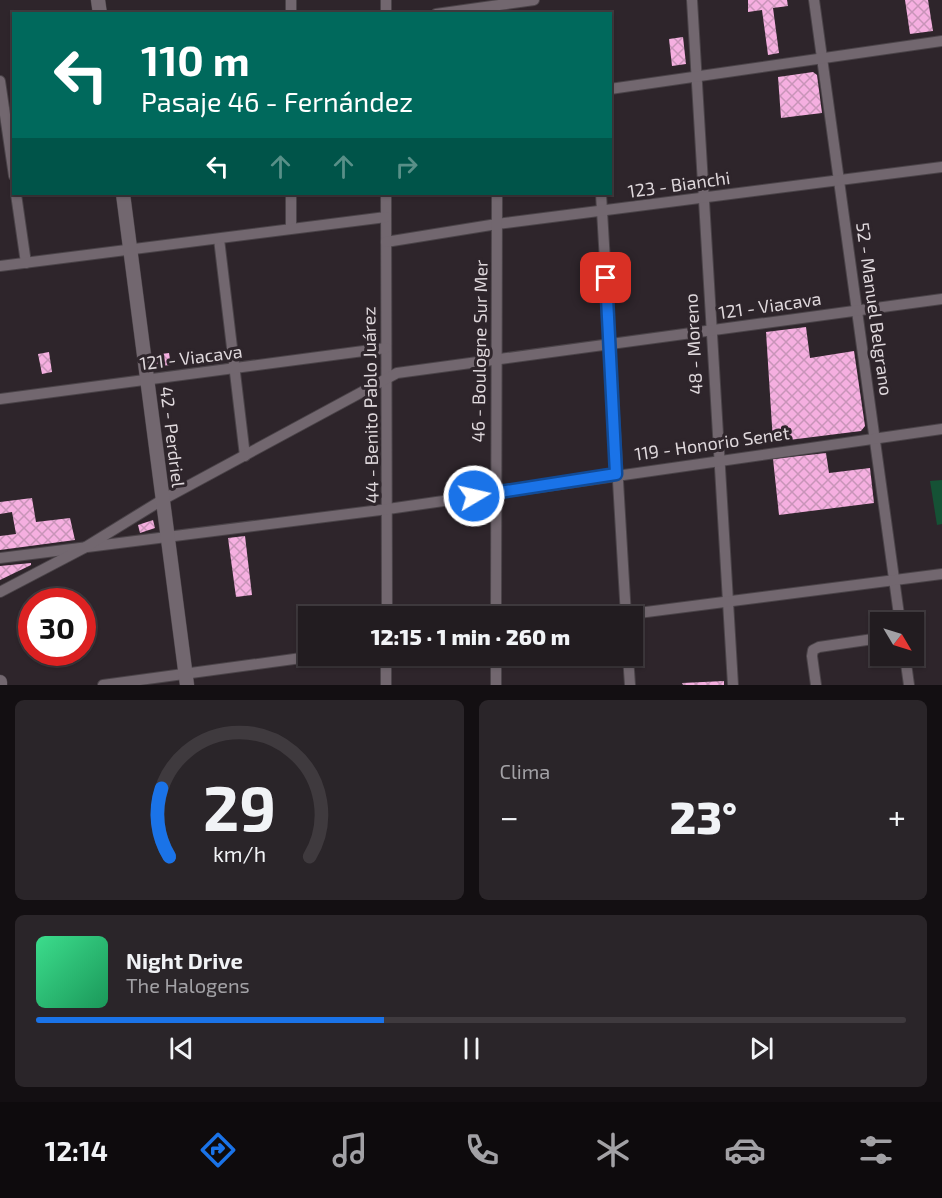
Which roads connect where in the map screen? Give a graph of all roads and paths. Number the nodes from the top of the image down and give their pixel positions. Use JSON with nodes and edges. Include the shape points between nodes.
{"nodes":[{"id":1,"x":534,"y":0,"type":"edge"},
{"id":2,"x":692,"y":0,"type":"edge"},
{"id":3,"x":814,"y":0,"type":"edge"},
{"id":4,"x":498,"y":6,"type":"edge"},
{"id":5,"x":452,"y":12,"type":"edge"},
{"id":6,"x":942,"y":41,"type":"edge"},
{"id":7,"x":822,"y":59,"type":"junction"},
{"id":8,"x":698,"y":76,"type":"junction"},
{"id":9,"x":0,"y":81,"type":"edge"},
{"id":10,"x":612,"y":89,"type":"edge"},
{"id":11,"x":7,"y":132,"type":"edge"},
{"id":12,"x":12,"y":163,"type":"edge"},
{"id":13,"x":942,"y":166,"type":"edge"},
{"id":14,"x":839,"y":181,"type":"junction"},
{"id":15,"x":16,"y":195,"type":"edge"},
{"id":16,"x":123,"y":195,"type":"edge"},
{"id":17,"x":291,"y":195,"type":"edge"},
{"id":18,"x":386,"y":195,"type":"edge"},
{"id":19,"x":497,"y":195,"type":"edge"},
{"id":20,"x":601,"y":195,"type":"edge"},
{"id":21,"x":703,"y":198,"type":"junction"},
{"id":22,"x":602,"y":212,"type":"junction"},
{"id":23,"x":386,"y":217,"type":"junction"},
{"id":24,"x":497,"y":224,"type":"junction"},
{"id":25,"x":291,"y":228,"type":"junction"},
{"id":26,"x":219,"y":239,"type":"junction"},
{"id":27,"x":386,"y":242,"type":"junction"},
{"id":28,"x":130,"y":250,"type":"junction"},
{"id":29,"x":26,"y":263,"type":"junction"},
{"id":30,"x":0,"y":266,"type":"edge"},
{"id":31,"x":942,"y":299,"type":"edge"},
{"id":32,"x":858,"y":310,"type":"junction"},
{"id":33,"x":710,"y":331,"type":"junction"},
{"id":34,"x":609,"y":344,"type":"junction"},
{"id":35,"x":386,"y":348,"type":"junction"},
{"id":36,"x":496,"y":359,"type":"junction"},
{"id":37,"x":234,"y":369,"type":"junction"},
{"id":38,"x":388,"y":376,"type":"junction"},
{"id":39,"x":147,"y":380,"type":"junction"},
{"id":40,"x":0,"y":399,"type":"edge"},
{"id":41,"x":942,"y":429,"type":"edge"},
{"id":42,"x":876,"y":438,"type":"junction"},
{"id":43,"x":245,"y":456,"type":"junction"},
{"id":44,"x":718,"y":460,"type":"junction"},
{"id":45,"x":616,"y":474,"type":"junction"},
{"id":46,"x":495,"y":493,"type":"junction"},
{"id":47,"x":162,"y":500,"type":"junction"},
{"id":48,"x":388,"y":509,"type":"junction"},
{"id":49,"x":167,"y":538,"type":"junction"},
{"id":50,"x":84,"y":548,"type":"junction"},
{"id":51,"x":0,"y":558,"type":"edge"},
{"id":52,"x":942,"y":574,"type":"edge"},
{"id":53,"x":895,"y":580,"type":"junction"},
{"id":54,"x":0,"y":592,"type":"edge"},
{"id":55,"x":726,"y":602,"type":"junction"},
{"id":56,"x":387,"y":606,"type":"edge"},
{"id":57,"x":496,"y":606,"type":"edge"},
{"id":58,"x":622,"y":606,"type":"edge"},
{"id":59,"x":899,"y":612,"type":"edge"},
{"id":60,"x":643,"y":613,"type":"edge"},
{"id":61,"x":870,"y":639,"type":"edge"},
{"id":62,"x":298,"y":659,"type":"edge"},
{"id":63,"x":386,"y":666,"type":"edge"},
{"id":64,"x":496,"y":666,"type":"edge"},
{"id":65,"x":629,"y":666,"type":"edge"},
{"id":66,"x":906,"y":666,"type":"edge"},
{"id":67,"x":186,"y":680,"type":"edge"},
{"id":68,"x":104,"y":685,"type":"edge"},
{"id":69,"x":386,"y":685,"type":"edge"},
{"id":70,"x":496,"y":685,"type":"edge"},
{"id":71,"x":630,"y":685,"type":"edge"},
{"id":72,"x":733,"y":685,"type":"edge"},
{"id":73,"x":816,"y":685,"type":"edge"},
{"id":74,"x":909,"y":685,"type":"edge"}],
"edges":[{"from":1,"to":4,"type":"street"},
{"from":2,"to":8,"type":"street","name":"48 - Moreno"},
{"from":3,"to":7,"type":"street","name":"52 - Manuel Belgrano"},
{"from":4,"to":5,"type":"street"},
{"from":6,"to":7,"type":"street"},
{"from":7,"to":8,"type":"street"},
{"from":7,"to":14,"type":"street","name":"52 - Manuel Belgrano"},
{"from":8,"to":10,"type":"street"},
{"from":8,"to":21,"type":"street","name":"48 - Moreno"},
{"from":9,"to":11,"type":"street"},
{"from":11,"to":12,"type":"street"},
{"from":13,"to":14,"type":"street","name":"123 - Bianchi"},
{"from":14,"to":21,"type":"street","name":"123 - Bianchi"},
{"from":14,"to":32,"type":"street","name":"52 - Manuel Belgrano"},
{"from":15,"to":29,"type":"street"},
{"from":16,"to":28,"type":"street","name":"42 - Perdriel"},
{"from":17,"to":25,"type":"street"},
{"from":18,"to":23,"type":"street","name":"44 - Benito Pablo Juárez"},
{"from":19,"to":24,"type":"street","name":"46 - Boulogne Sur Mer"},
{"from":20,"to":22,"type":"street"},
{"from":21,"to":22,"type":"street","name":"123 - Bianchi"},
{"from":21,"to":33,"type":"street","name":"48 - Moreno"},
{"from":22,"to":24,"type":"street","name":"123 - Bianchi"},
{"from":22,"to":34,"type":"street"},
{"from":23,"to":25,"type":"street"},
{"from":23,"to":27,"type":"street","name":"44 - Benito Pablo Juárez"},
{"from":24,"to":27,"type":"street","name":"123 - Bianchi"},
{"from":24,"to":36,"type":"street","name":"46 - Boulogne Sur Mer"},
{"from":25,"to":26,"type":"street"},
{"from":26,"to":28,"type":"street"},
{"from":26,"to":37,"type":"street"},
{"from":27,"to":35,"type":"street","name":"44 - Benito Pablo Juárez"},
{"from":28,"to":29,"type":"street"},
{"from":28,"to":39,"type":"street","name":"42 - Perdriel"},
{"from":29,"to":30,"type":"street"},
{"from":31,"to":32,"type":"street","name":"121 - Viacava"},
{"from":32,"to":33,"type":"street","name":"121 - Viacava"},
{"from":32,"to":42,"type":"street","name":"52 - Manuel Belgrano"},
{"from":33,"to":34,"type":"street","name":"121 - Viacava"},
{"from":33,"to":44,"type":"street","name":"48 - Moreno"},
{"from":34,"to":36,"type":"street","name":"121 - Viacava"},
{"from":34,"to":45,"type":"street"},
{"from":35,"to":37,"type":"street","name":"121 - Viacava"},
{"from":35,"to":38,"type":"street","name":"44 - Benito Pablo Juárez"},
{"from":36,"to":38,"type":"street","name":"121 - Viacava"},
{"from":36,"to":46,"type":"street","name":"46 - Boulogne Sur Mer"},
{"from":37,"to":39,"type":"street","name":"121 - Viacava"},
{"from":37,"to":43,"type":"street"},
{"from":38,"to":43,"type":"street"},
{"from":38,"to":48,"type":"street","name":"44 - Benito Pablo Juárez"},
{"from":39,"to":40,"type":"street","name":"121 - Viacava"},
{"from":39,"to":47,"type":"street","name":"42 - Perdriel"},
{"from":41,"to":42,"type":"street","name":"119 - Honorio Senet"},
{"from":42,"to":44,"type":"street","name":"119 - Honorio Senet"},
{"from":42,"to":53,"type":"street","name":"52 - Manuel Belgrano"},
{"from":43,"to":47,"type":"street"},
{"from":44,"to":45,"type":"street","name":"119 - Honorio Senet"},
{"from":44,"to":55,"type":"street","name":"48 - Moreno"},
{"from":45,"to":46,"type":"street","name":"119 - Honorio Senet"},
{"from":45,"to":58,"type":"street"},
{"from":46,"to":48,"type":"street","name":"119 - Honorio Senet"},
{"from":46,"to":57,"type":"street","name":"46 - Boulogne Sur Mer"},
{"from":47,"to":49,"type":"street","name":"42 - Perdriel"},
{"from":47,"to":50,"type":"street"},
{"from":48,"to":49,"type":"street","name":"119 - Honorio Senet"},
{"from":48,"to":56,"type":"street","name":"44 - Benito Pablo Juárez"},
{"from":49,"to":50,"type":"street","name":"119 - Honorio Senet"},
{"from":49,"to":67,"type":"street","name":"42 - Perdriel"},
{"from":50,"to":51,"type":"street","name":"119 - Honorio Senet"},
{"from":50,"to":54,"type":"street"},
{"from":52,"to":53,"type":"street"},
{"from":53,"to":55,"type":"street"},
{"from":53,"to":59,"type":"street","name":"52 - Manuel Belgrano"},
{"from":55,"to":60,"type":"street"},
{"from":55,"to":72,"type":"street","name":"48 - Moreno"},
{"from":61,"to":73,"type":"street","via":[[813,650]]},
{"from":62,"to":67,"type":"street"},
{"from":63,"to":69,"type":"street"},
{"from":64,"to":70,"type":"street"},
{"from":65,"to":71,"type":"street"},
{"from":66,"to":74,"type":"street"},
{"from":67,"to":68,"type":"street"}]}
